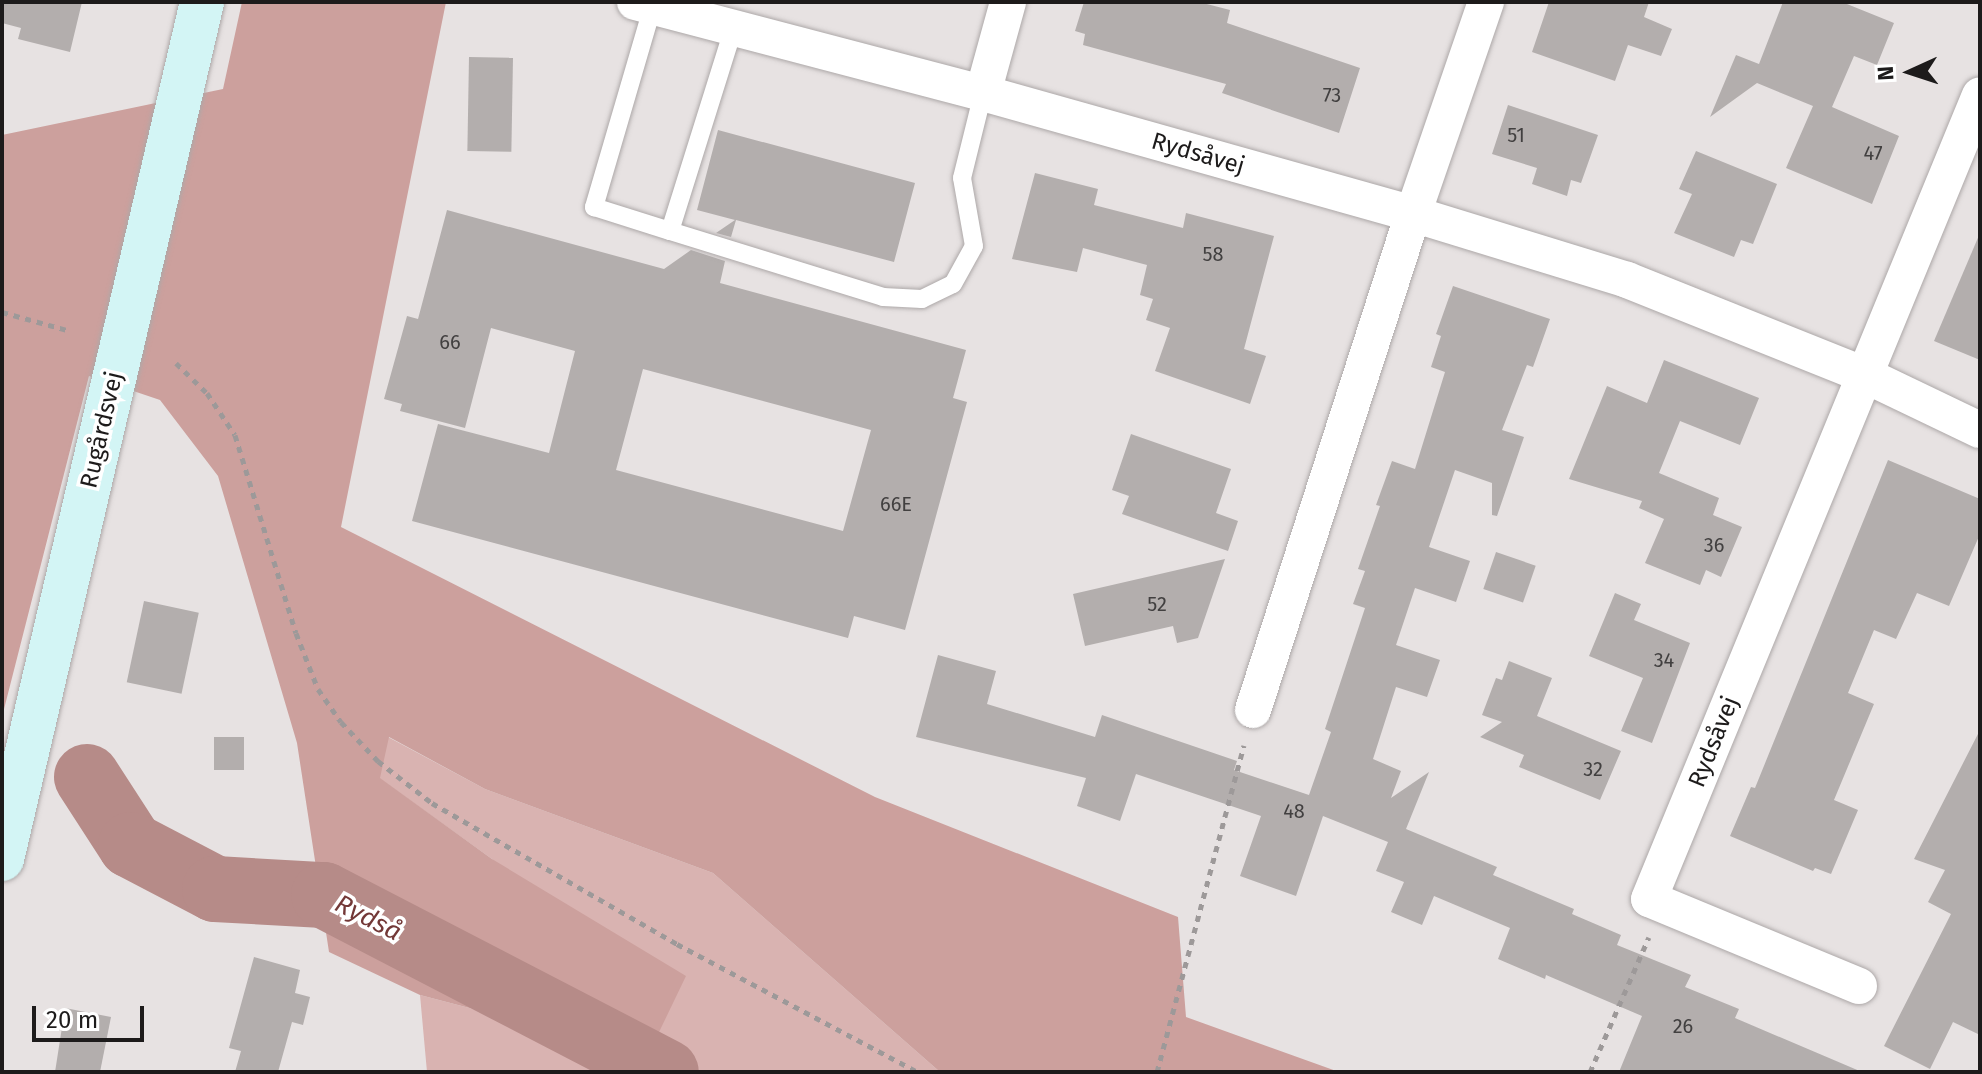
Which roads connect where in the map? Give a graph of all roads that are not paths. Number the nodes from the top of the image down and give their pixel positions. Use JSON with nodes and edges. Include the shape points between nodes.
{"nodes":[{"id":1,"x":202,"y":2,"type":"edge"},
{"id":2,"x":1008,"y":2,"type":"edge"},
{"id":3,"x":1486,"y":2,"type":"edge"},
{"id":4,"x":647,"y":3,"type":"edge"},
{"id":5,"x":734,"y":27,"type":"junction"},
{"id":6,"x":983,"y":93,"type":"junction"},
{"id":7,"x":1980,"y":95,"type":"edge"},
{"id":8,"x":1413,"y":214,"type":"junction"},
{"id":9,"x":670,"y":231,"type":"junction"},
{"id":10,"x":1865,"y":375,"type":"junction"},
{"id":11,"x":1980,"y":430,"type":"edge"},
{"id":12,"x":1253,"y":710,"type":"road end"},
{"id":13,"x":2,"y":859,"type":"edge"},
{"id":14,"x":1859,"y":986,"type":"dead end"}],
"edges":[{"from":1,"to":13,"type":"main road","name":"Rugårdsvej"},
{"from":2,"to":6,"type":"street"},
{"from":3,"to":8,"type":"street"},
{"from":4,"to":5,"type":"street","name":"Rydsåvej"},
{"from":4,"to":9,"type":"lane","via":[[594,207]]},
{"from":5,"to":6,"type":"street","name":"Rydsåvej"},
{"from":5,"to":9,"type":"lane"},
{"from":6,"to":8,"type":"street","name":"Rydsåvej"},
{"from":6,"to":9,"type":"lane","via":[[962,178],[974,246],[953,284],[922,299],[883,297]]},
{"from":7,"to":10,"type":"street","name":"Rydsåvej"},
{"from":8,"to":10,"type":"street","name":"Rydsåvej","via":[[1627,280]]},
{"from":8,"to":12,"type":"street"},
{"from":10,"to":11,"type":"street","name":"Rydsåvej"},
{"from":10,"to":14,"type":"street","name":"Rydsåvej","via":[[1649,899]]}]}
